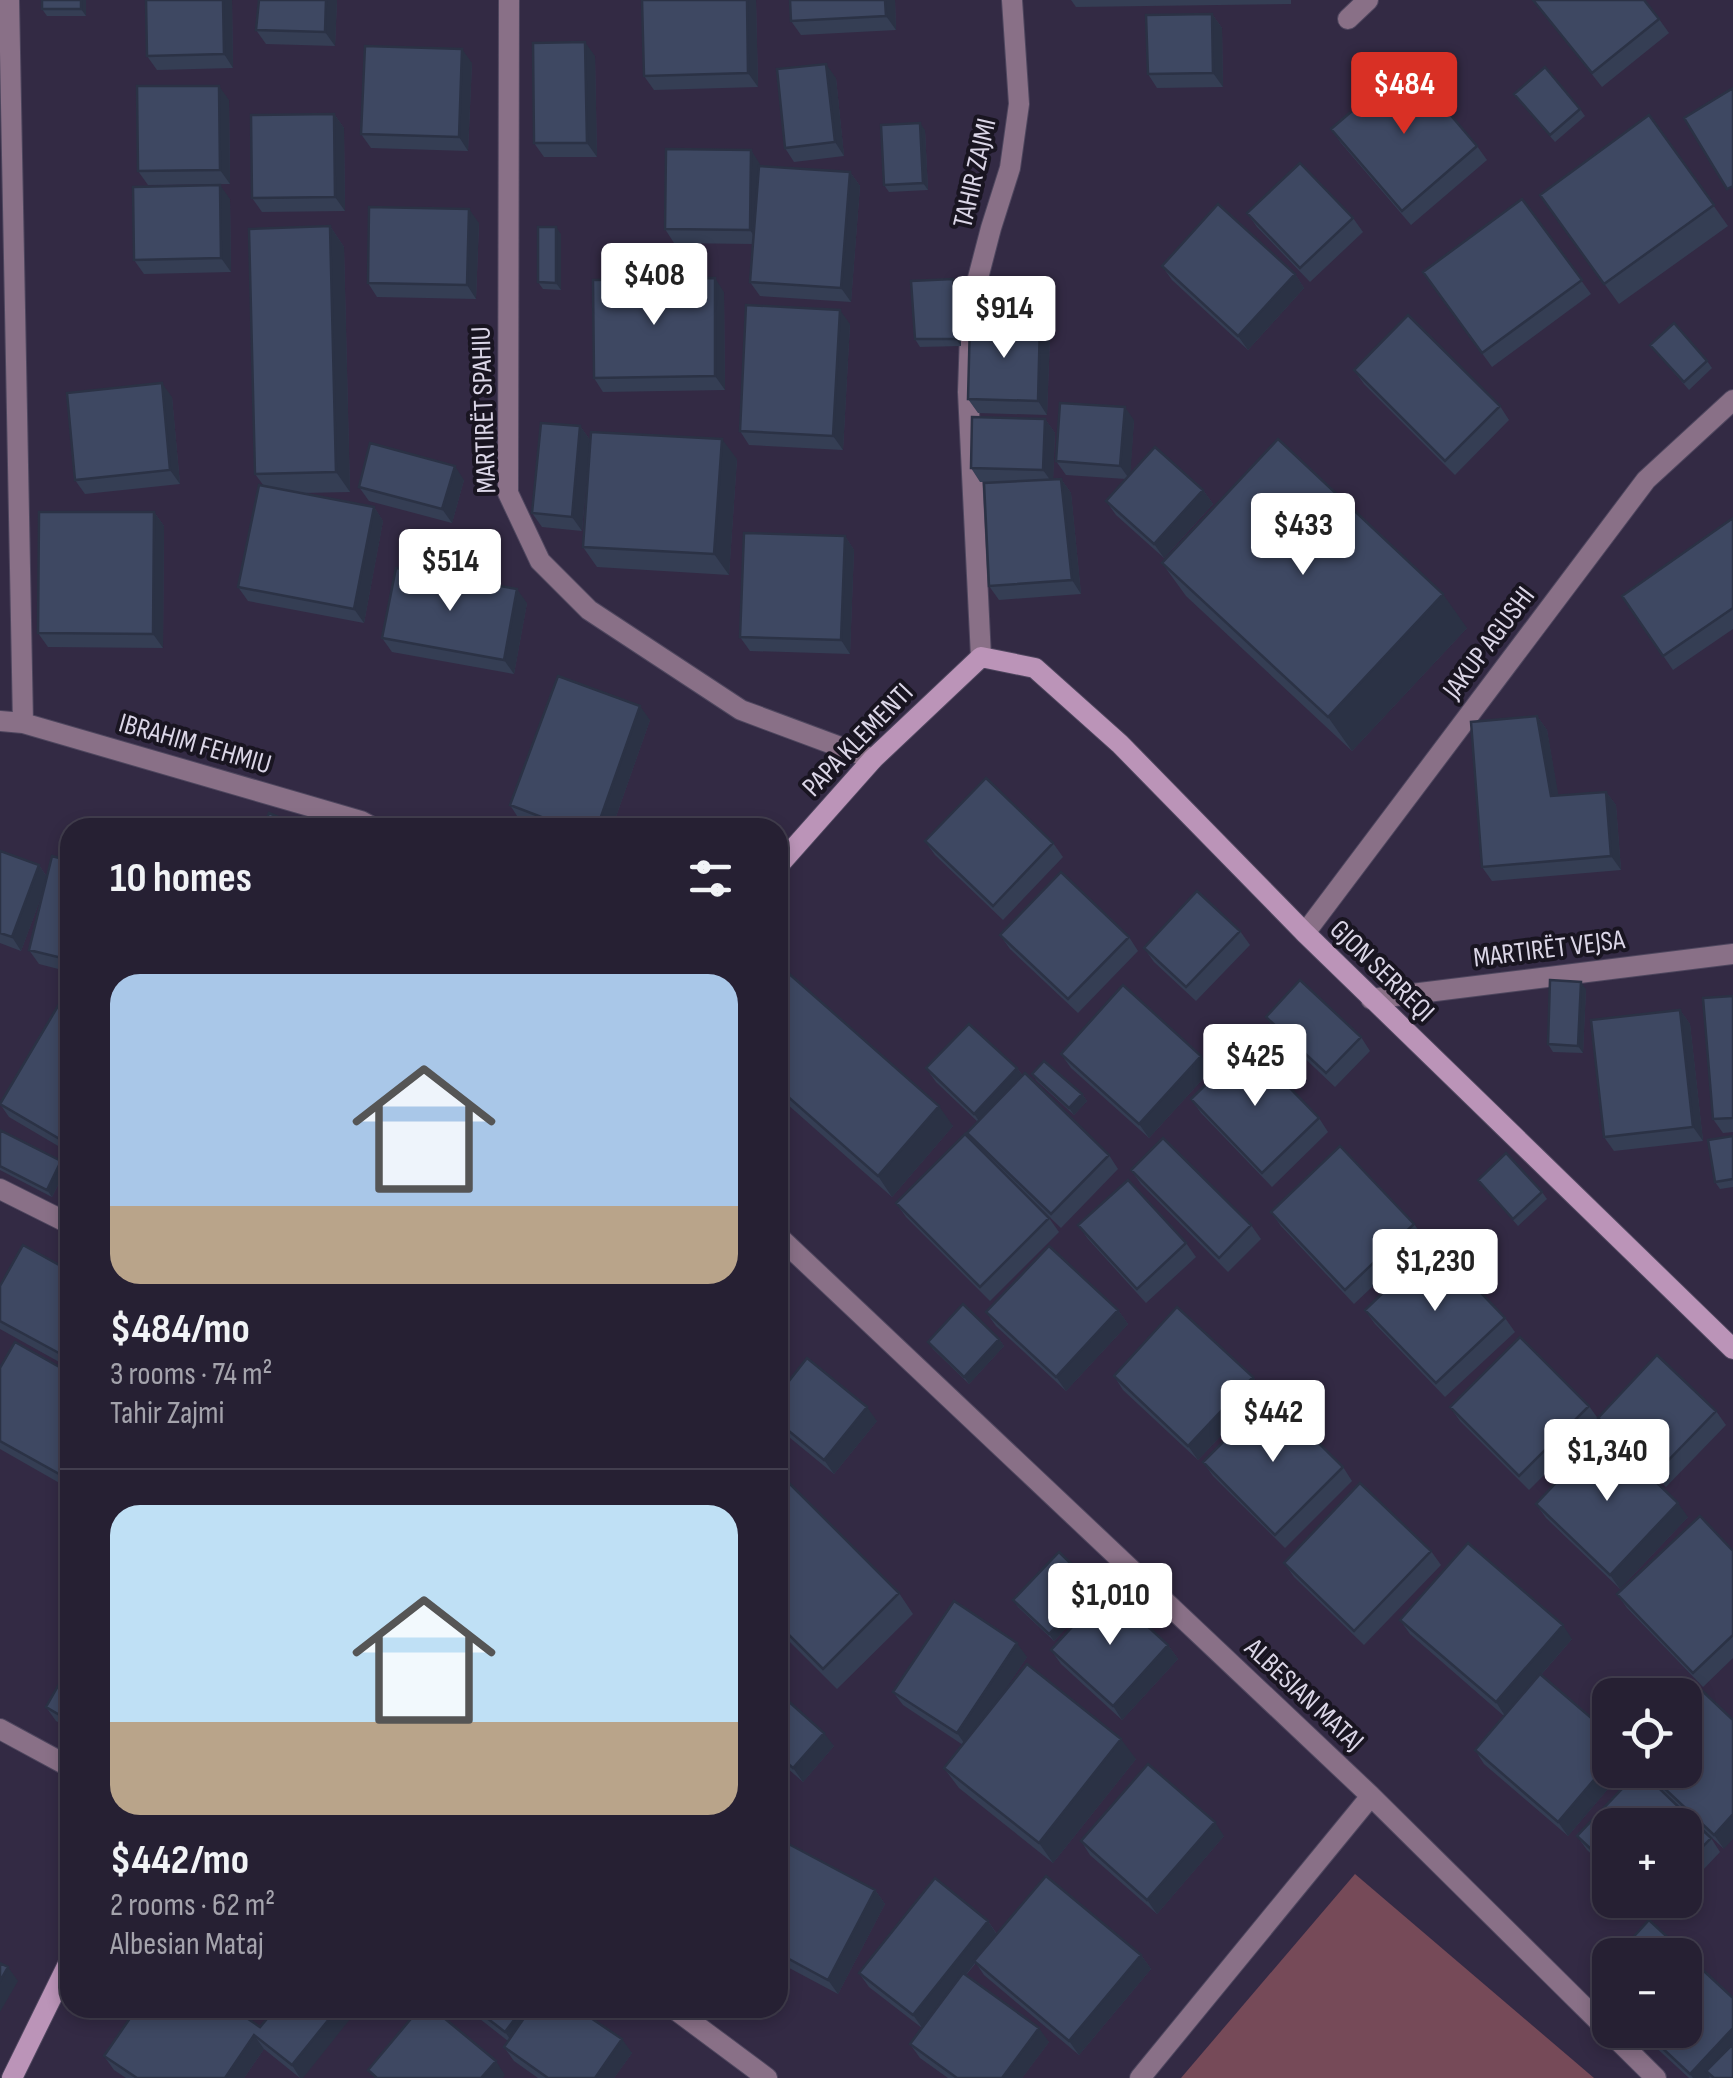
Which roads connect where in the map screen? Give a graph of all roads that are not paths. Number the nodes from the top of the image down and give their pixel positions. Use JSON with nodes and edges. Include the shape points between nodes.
{"nodes":[{"id":1,"x":8,"y":0,"type":"edge"},
{"id":2,"x":508,"y":0,"type":"edge"},
{"id":3,"x":1012,"y":0,"type":"edge"},
{"id":4,"x":1368,"y":0,"type":"edge"},
{"id":5,"x":1348,"y":19,"type":"dead end"},
{"id":6,"x":1733,"y":400,"type":"edge"},
{"id":7,"x":981,"y":656,"type":"junction"},
{"id":8,"x":0,"y":721,"type":"edge"},
{"id":9,"x":24,"y":723,"type":"junction"},
{"id":10,"x":874,"y":759,"type":"junction"},
{"id":11,"x":347,"y":818,"type":"edge"},
{"id":12,"x":788,"y":855,"type":"edge"},
{"id":13,"x":1304,"y":933,"type":"junction"},
{"id":14,"x":1733,"y":954,"type":"edge"},
{"id":15,"x":1371,"y":999,"type":"junction"},
{"id":16,"x":0,"y":1189,"type":"edge"},
{"id":17,"x":60,"y":1219,"type":"edge"},
{"id":18,"x":788,"y":1245,"type":"edge"},
{"id":19,"x":1733,"y":1349,"type":"edge"},
{"id":20,"x":0,"y":1729,"type":"edge"},
{"id":21,"x":60,"y":1762,"type":"edge"},
{"id":22,"x":1371,"y":1796,"type":"junction"},
{"id":23,"x":60,"y":1980,"type":"edge"},
{"id":24,"x":686,"y":2018,"type":"edge"},
{"id":25,"x":12,"y":2078,"type":"edge"},
{"id":26,"x":766,"y":2078,"type":"edge"},
{"id":27,"x":1140,"y":2078,"type":"edge"},
{"id":28,"x":1656,"y":2078,"type":"edge"}],
"edges":[{"from":1,"to":9,"type":"street"},
{"from":2,"to":10,"type":"street","name":"MARTIRËT SPAHIU","via":[[508,493],[540,561],[589,610],[741,710]]},
{"from":3,"to":7,"type":"street","name":"TAHIR ZAJMI","via":[[1019,104],[1010,168],[971,305],[968,392]]},
{"from":4,"to":5,"type":"street"},
{"from":6,"to":13,"type":"street","name":"JAKUP AGUSHI","via":[[1646,480]]},
{"from":7,"to":10,"type":"street","name":"PAPA KLEMENTI"},
{"from":7,"to":13,"type":"street","name":"GJON SERREQI","via":[[1036,668],[1120,744]]},
{"from":8,"to":9,"type":"street","name":"IBRAHIM FEHMIU"},
{"from":9,"to":11,"type":"street","name":"IBRAHIM FEHMIU"},
{"from":10,"to":12,"type":"street","name":"PAPA KLEMENTI"},
{"from":13,"to":15,"type":"street","name":"GJON SERREQI"},
{"from":14,"to":15,"type":"street","name":"MARTIRËT VEJSA"},
{"from":15,"to":19,"type":"street","name":"GJON SERREQI"},
{"from":16,"to":17,"type":"street"},
{"from":18,"to":22,"type":"street","name":"ALBESIAN MATAJ"},
{"from":20,"to":21,"type":"street"},
{"from":22,"to":27,"type":"street"},
{"from":22,"to":28,"type":"street","name":"ALBESIAN MATAJ"},
{"from":23,"to":25,"type":"street"},
{"from":24,"to":26,"type":"street"}]}
